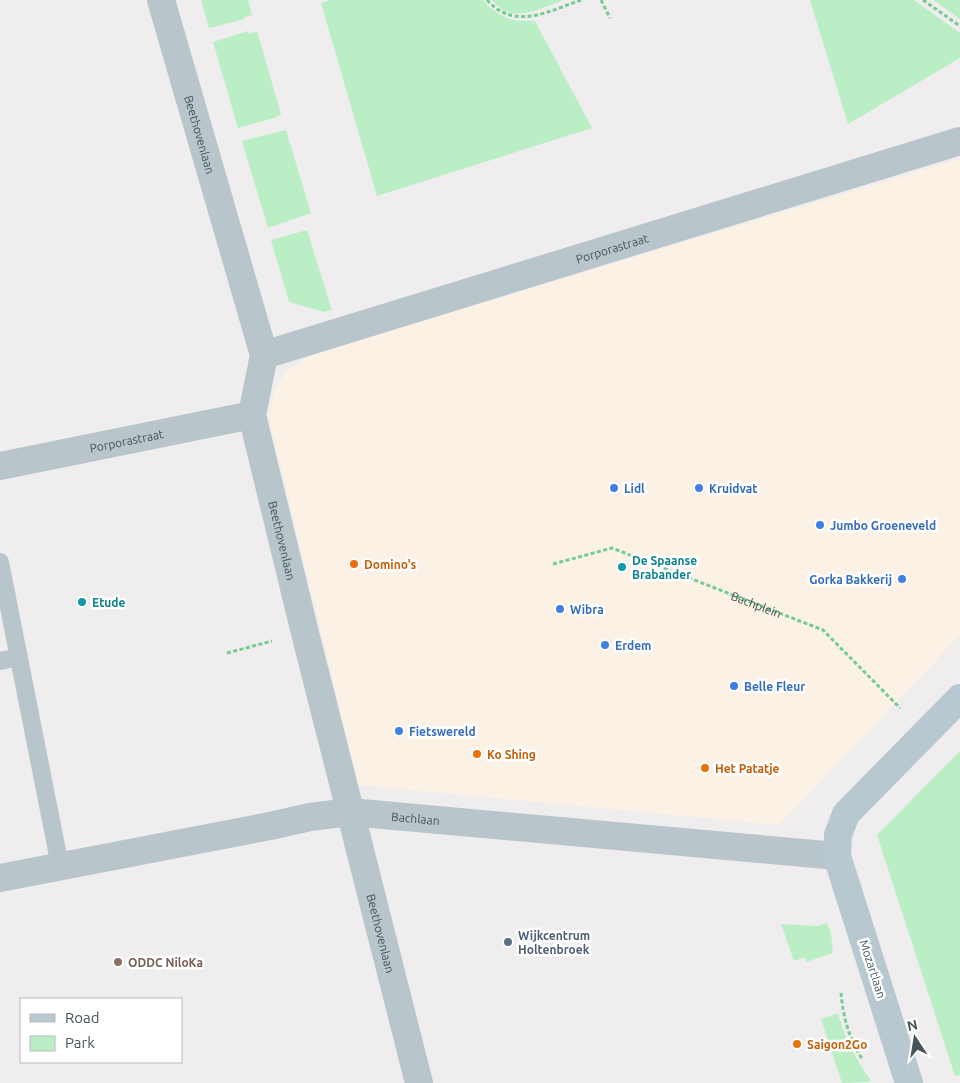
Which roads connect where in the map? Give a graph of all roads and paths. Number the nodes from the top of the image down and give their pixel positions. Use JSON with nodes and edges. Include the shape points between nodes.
{"nodes":[{"id":1,"x":161,"y":0,"type":"edge"},
{"id":2,"x":487,"y":0,"type":"edge"},
{"id":3,"x":581,"y":0,"type":"edge"},
{"id":4,"x":601,"y":0,"type":"edge"},
{"id":5,"x":923,"y":0,"type":"edge"},
{"id":6,"x":610,"y":18,"type":"dead end"},
{"id":7,"x":960,"y":26,"type":"edge"},
{"id":8,"x":960,"y":142,"type":"edge"},
{"id":9,"x":264,"y":356,"type":"junction"},
{"id":10,"x":252,"y":415,"type":"junction"},
{"id":11,"x":0,"y":466,"type":"edge"},
{"id":12,"x":0,"y":562,"type":"edge"},
{"id":13,"x":553,"y":564,"type":"dead end"},
{"id":14,"x":19,"y":657,"type":"junction"},
{"id":15,"x":0,"y":661,"type":"edge"},
{"id":16,"x":960,"y":698,"type":"edge"},
{"id":17,"x":926,"y":733,"type":"junction"},
{"id":18,"x":350,"y":812,"type":"junction"},
{"id":19,"x":837,"y":856,"type":"junction"},
{"id":20,"x":60,"y":866,"type":"junction"},
{"id":21,"x":0,"y":878,"type":"edge"},
{"id":22,"x":419,"y":1083,"type":"edge"},
{"id":23,"x":909,"y":1083,"type":"edge"}],
"edges":[{"from":1,"to":9,"type":"street","name":"Beethovenlaan"},
{"from":2,"to":3,"type":"path","via":[[501,13],[518,18],[538,15]]},
{"from":4,"to":6,"type":"path"},
{"from":5,"to":7,"type":"path"},
{"from":8,"to":9,"type":"street","name":"Porporastraat"},
{"from":9,"to":10,"type":"street","name":"Beethovenlaan"},
{"from":10,"to":11,"type":"street","name":"Porporastraat"},
{"from":10,"to":18,"type":"street","name":"Beethovenlaan"},
{"from":12,"to":14,"type":"lane"},
{"from":13,"to":17,"type":"path","name":"Bachplein","via":[[612,548],[823,630]]},
{"from":14,"to":15,"type":"lane"},
{"from":14,"to":20,"type":"lane"},
{"from":16,"to":17,"type":"street"},
{"from":17,"to":19,"type":"street","via":[[846,814],[838,835]]},
{"from":18,"to":19,"type":"street","name":"Bachlaan"},
{"from":18,"to":20,"type":"street","name":"Bachlaan"},
{"from":18,"to":22,"type":"street","name":"Beethovenlaan"},
{"from":19,"to":23,"type":"street","name":"Mozartlaan"},
{"from":20,"to":21,"type":"street","name":"Bachlaan"}]}
